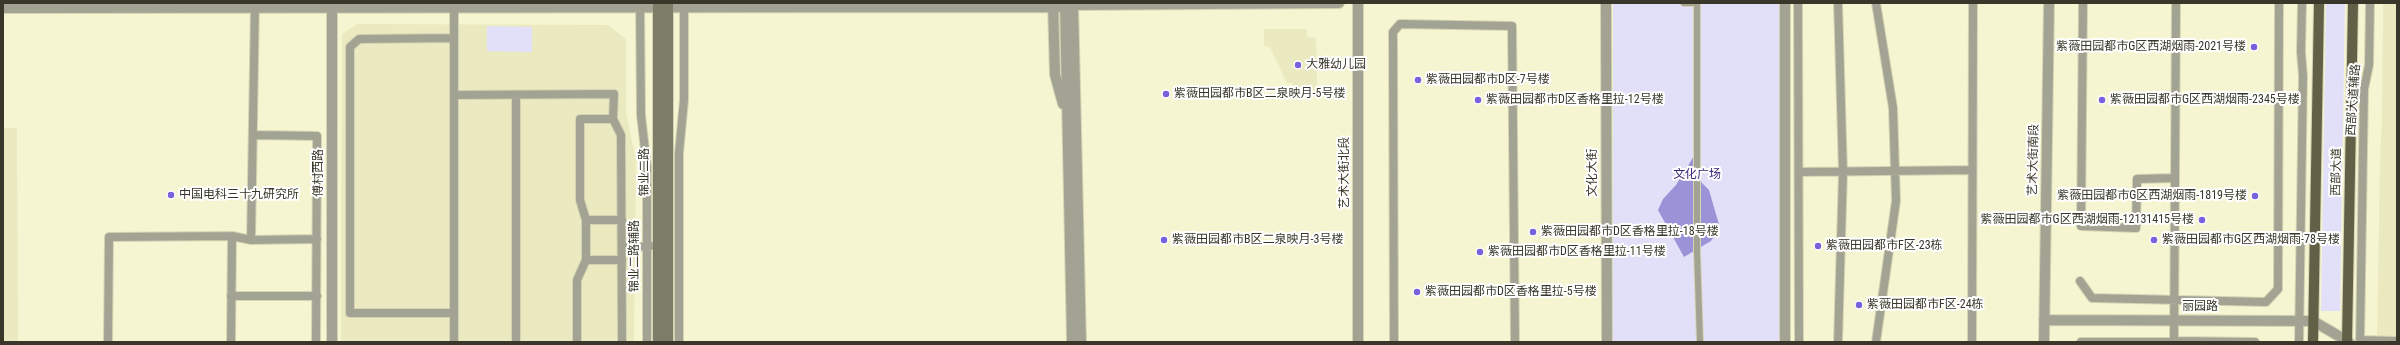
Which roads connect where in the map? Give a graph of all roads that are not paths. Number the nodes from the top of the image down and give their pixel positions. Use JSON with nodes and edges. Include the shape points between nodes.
{"nodes":[{"id":1,"x":1339,"y":3,"type":"edge"},
{"id":2,"x":1358,"y":3,"type":"edge"},
{"id":3,"x":1606,"y":3,"type":"edge"},
{"id":4,"x":1684,"y":3,"type":"edge"},
{"id":5,"x":1697,"y":3,"type":"edge"},
{"id":6,"x":1785,"y":3,"type":"edge"},
{"id":7,"x":1798,"y":3,"type":"edge"},
{"id":8,"x":1838,"y":3,"type":"edge"},
{"id":9,"x":1876,"y":3,"type":"edge"},
{"id":10,"x":1973,"y":3,"type":"edge"},
{"id":11,"x":2049,"y":3,"type":"edge"},
{"id":12,"x":2083,"y":3,"type":"edge"},
{"id":13,"x":2176,"y":3,"type":"edge"},
{"id":14,"x":2279,"y":3,"type":"edge"},
{"id":15,"x":2302,"y":3,"type":"edge"},
{"id":16,"x":2318,"y":3,"type":"edge"},
{"id":17,"x":2353,"y":3,"type":"edge"},
{"id":18,"x":2370,"y":3,"type":"edge"},
{"id":19,"x":1070,"y":4,"type":"edge"},
{"id":20,"x":255,"y":5,"type":"edge"},
{"id":21,"x":332,"y":5,"type":"edge"},
{"id":22,"x":368,"y":5,"type":"edge"},
{"id":23,"x":454,"y":5,"type":"edge"},
{"id":24,"x":640,"y":5,"type":"edge"},
{"id":25,"x":663,"y":5,"type":"edge"},
{"id":26,"x":684,"y":5,"type":"edge"},
{"id":27,"x":1053,"y":5,"type":"edge"},
{"id":28,"x":3,"y":8,"type":"edge"},
{"id":29,"x":454,"y":38,"type":"junction"},
{"id":30,"x":454,"y":95,"type":"junction"},
{"id":31,"x":516,"y":95,"type":"junction"},
{"id":32,"x":1067,"y":117,"type":"junction"},
{"id":33,"x":613,"y":119,"type":"junction"},
{"id":34,"x":254,"y":135,"type":"junction"},
{"id":35,"x":1972,"y":170,"type":"junction"},
{"id":36,"x":1896,"y":171,"type":"junction"},
{"id":37,"x":1799,"y":172,"type":"junction"},
{"id":38,"x":1843,"y":172,"type":"junction"},
{"id":39,"x":2175,"y":178,"type":"junction"},
{"id":40,"x":586,"y":220,"type":"junction"},
{"id":41,"x":622,"y":220,"type":"junction"},
{"id":42,"x":232,"y":236,"type":"junction"},
{"id":43,"x":251,"y":240,"type":"junction"},
{"id":44,"x":317,"y":240,"type":"junction"},
{"id":45,"x":622,"y":246,"type":"junction"},
{"id":46,"x":647,"y":246,"type":"junction"},
{"id":47,"x":663,"y":246,"type":"junction"},
{"id":48,"x":586,"y":260,"type":"junction"},
{"id":49,"x":622,"y":260,"type":"junction"},
{"id":50,"x":2080,"y":281,"type":"dead end"},
{"id":51,"x":232,"y":296,"type":"junction"},
{"id":52,"x":317,"y":296,"type":"junction"},
{"id":53,"x":2174,"y":300,"type":"junction"},
{"id":54,"x":454,"y":313,"type":"junction"},
{"id":55,"x":2044,"y":320,"type":"junction"},
{"id":56,"x":2174,"y":320,"type":"junction"},
{"id":57,"x":2300,"y":321,"type":"junction"},
{"id":58,"x":2313,"y":321,"type":"junction"},
{"id":59,"x":2174,"y":341,"type":"edge"},
{"id":60,"x":2352,"y":341,"type":"edge"},
{"id":61,"x":2397,"y":341,"type":"edge"},
{"id":62,"x":108,"y":342,"type":"edge"},
{"id":63,"x":231,"y":342,"type":"edge"},
{"id":64,"x":316,"y":342,"type":"edge"},
{"id":65,"x":332,"y":342,"type":"edge"},
{"id":66,"x":454,"y":342,"type":"edge"},
{"id":67,"x":516,"y":342,"type":"edge"},
{"id":68,"x":577,"y":342,"type":"edge"},
{"id":69,"x":622,"y":342,"type":"edge"},
{"id":70,"x":647,"y":342,"type":"edge"},
{"id":71,"x":658,"y":342,"type":"edge"},
{"id":72,"x":668,"y":342,"type":"edge"},
{"id":73,"x":679,"y":342,"type":"edge"},
{"id":74,"x":1072,"y":342,"type":"edge"},
{"id":75,"x":1081,"y":342,"type":"edge"},
{"id":76,"x":1358,"y":342,"type":"edge"},
{"id":77,"x":1394,"y":342,"type":"edge"},
{"id":78,"x":1515,"y":342,"type":"edge"},
{"id":79,"x":1607,"y":342,"type":"edge"},
{"id":80,"x":1700,"y":342,"type":"edge"},
{"id":81,"x":1785,"y":342,"type":"edge"},
{"id":82,"x":1799,"y":342,"type":"edge"},
{"id":83,"x":1838,"y":342,"type":"edge"},
{"id":84,"x":1876,"y":342,"type":"edge"},
{"id":85,"x":1972,"y":342,"type":"edge"},
{"id":86,"x":2044,"y":342,"type":"edge"},
{"id":87,"x":2081,"y":342,"type":"edge"},
{"id":88,"x":2255,"y":342,"type":"edge"},
{"id":89,"x":2299,"y":342,"type":"edge"},
{"id":90,"x":2313,"y":342,"type":"edge"}],
"edges":[{"from":1,"to":19,"type":"street"},
{"from":2,"to":76,"type":"street","name":"艺术大街北段"},
{"from":3,"to":79,"type":"street","name":"文化大街"},
{"from":4,"to":5,"type":"street"},
{"from":5,"to":80,"type":"street","via":[[1697,251]]},
{"from":6,"to":81,"type":"street"},
{"from":7,"to":37,"type":"street"},
{"from":8,"to":38,"type":"street"},
{"from":9,"to":36,"type":"street","via":[[1893,108]]},
{"from":10,"to":35,"type":"street"},
{"from":11,"to":55,"type":"street","name":"艺术大街南段"},
{"from":12,"to":39,"type":"street","via":[[2081,226],[2136,228],[2136,179]]},
{"from":13,"to":39,"type":"street"},
{"from":14,"to":53,"type":"street","via":[[2278,289],[2266,302]]},
{"from":15,"to":57,"type":"street"},
{"from":16,"to":58,"type":"main road","name":"西部大道"},
{"from":17,"to":60,"type":"main road","name":"西部大道"},
{"from":18,"to":60,"type":"street","name":"西部大道辅路","via":[[2369,65],[2364,89]]},
{"from":19,"to":27,"type":"street"},
{"from":19,"to":32,"type":"street"},
{"from":19,"to":75,"type":"street"},
{"from":20,"to":21,"type":"street"},
{"from":20,"to":28,"type":"street"},
{"from":20,"to":34,"type":"street"},
{"from":21,"to":22,"type":"street"},
{"from":21,"to":65,"type":"street","name":"傅村西路"},
{"from":22,"to":23,"type":"street"},
{"from":23,"to":24,"type":"street"},
{"from":23,"to":29,"type":"street"},
{"from":24,"to":25,"type":"street"},
{"from":24,"to":46,"type":"street","name":"锦业二路辅路","via":[[641,115],[647,167]]},
{"from":25,"to":26,"type":"street"},
{"from":25,"to":47,"type":"main road","name":"锦业二路"},
{"from":26,"to":27,"type":"street"},
{"from":26,"to":73,"type":"street","via":[[684,100],[679,153]]},
{"from":27,"to":32,"type":"street","via":[[1055,75]]},
{"from":29,"to":30,"type":"street"},
{"from":29,"to":54,"type":"street","via":[[360,38],[350,47],[350,313]]},
{"from":30,"to":31,"type":"street"},
{"from":30,"to":54,"type":"street"},
{"from":31,"to":33,"type":"street","via":[[614,94]]},
{"from":31,"to":67,"type":"street"},
{"from":32,"to":74,"type":"street"},
{"from":33,"to":40,"type":"street","via":[[580,119],[580,200]]},
{"from":33,"to":41,"type":"street","via":[[621,135]]},
{"from":34,"to":43,"type":"street"},
{"from":34,"to":44,"type":"street","via":[[317,136]]},
{"from":35,"to":36,"type":"street"},
{"from":35,"to":85,"type":"street"},
{"from":36,"to":38,"type":"street"},
{"from":36,"to":84,"type":"street","via":[[1896,201]]},
{"from":37,"to":38,"type":"street"},
{"from":37,"to":82,"type":"street"},
{"from":38,"to":83,"type":"street"},
{"from":39,"to":53,"type":"street"},
{"from":40,"to":41,"type":"street"},
{"from":40,"to":48,"type":"street"},
{"from":41,"to":45,"type":"street"},
{"from":42,"to":43,"type":"street"},
{"from":42,"to":51,"type":"street"},
{"from":42,"to":62,"type":"street","via":[[109,237]]},
{"from":43,"to":44,"type":"street"},
{"from":44,"to":52,"type":"street"},
{"from":45,"to":46,"type":"street"},
{"from":45,"to":49,"type":"street"},
{"from":46,"to":47,"type":"street"},
{"from":46,"to":70,"type":"street","name":"锦业二路辅路"},
{"from":47,"to":71,"type":"main road","name":"锦业二路"},
{"from":47,"to":72,"type":"main road","name":"锦业二路"},
{"from":48,"to":49,"type":"street"},
{"from":48,"to":68,"type":"street","via":[[577,280]]},
{"from":49,"to":69,"type":"street"},
{"from":50,"to":53,"type":"street","via":[[2092,298]]},
{"from":51,"to":52,"type":"street"},
{"from":51,"to":63,"type":"street"},
{"from":52,"to":64,"type":"street"},
{"from":53,"to":56,"type":"street"},
{"from":54,"to":66,"type":"street"},
{"from":55,"to":56,"type":"street","name":"丽园路"},
{"from":55,"to":86,"type":"street","name":"艺术大街南段"},
{"from":56,"to":57,"type":"street","name":"丽园路"},
{"from":56,"to":59,"type":"street"},
{"from":57,"to":58,"type":"street","name":"丽园路"},
{"from":57,"to":89,"type":"street"},
{"from":58,"to":60,"type":"street","name":"丽园路"},
{"from":58,"to":90,"type":"main road","name":"西部大道"},
{"from":59,"to":87,"type":"street"},
{"from":59,"to":88,"type":"street"},
{"from":60,"to":61,"type":"street"},
{"from":77,"to":78,"type":"street","via":[[1393,32],[1400,24],[1512,26]]}]}
